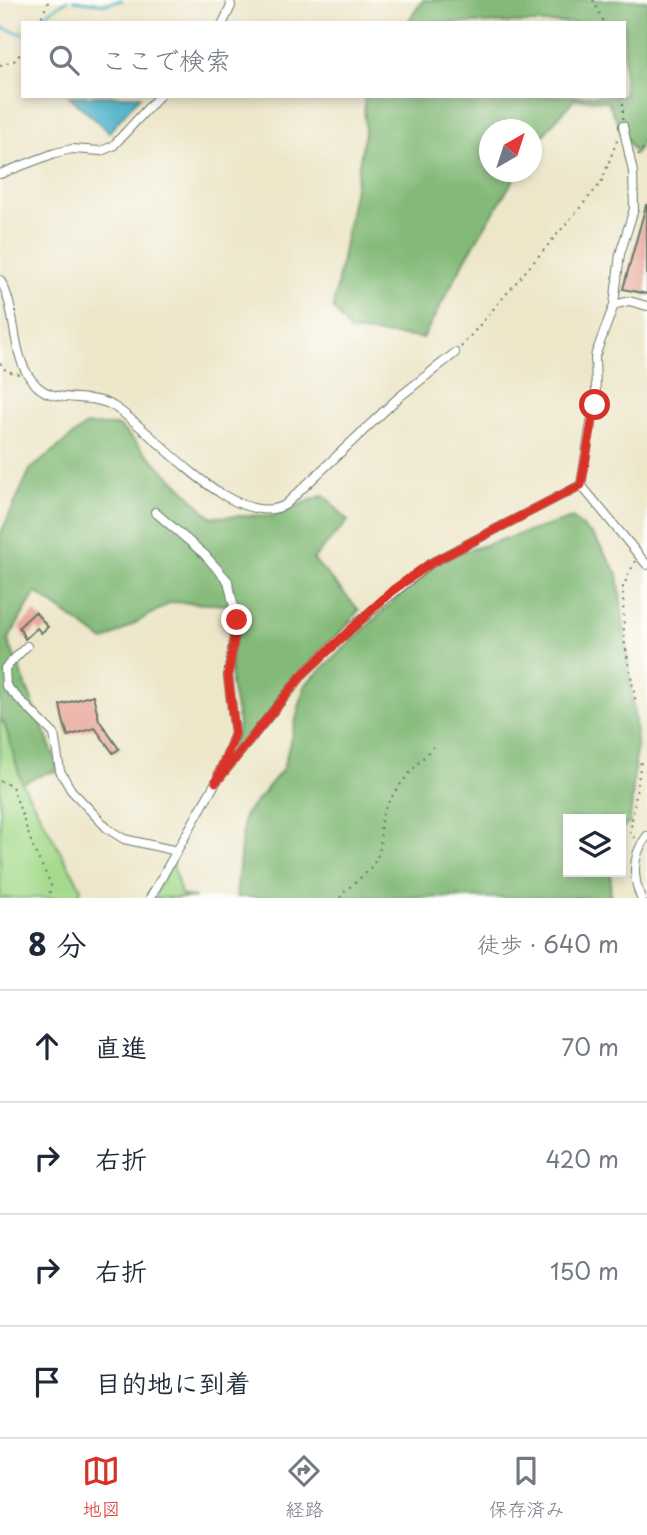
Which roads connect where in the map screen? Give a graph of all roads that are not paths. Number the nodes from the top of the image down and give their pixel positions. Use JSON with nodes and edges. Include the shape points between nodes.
{"nodes":[{"id":1,"x":230,"y":0,"type":"edge"},
{"id":2,"x":224,"y":21,"type":"edge"},
{"id":3,"x":157,"y":98,"type":"edge"},
{"id":4,"x":623,"y":126,"type":"road end"},
{"id":5,"x":0,"y":174,"type":"edge"},
{"id":6,"x":0,"y":280,"type":"edge"},
{"id":7,"x":614,"y":305,"type":"junction"},
{"id":8,"x":647,"y":306,"type":"edge"},
{"id":9,"x":456,"y":353,"type":"road end"},
{"id":10,"x":581,"y":485,"type":"junction"},
{"id":11,"x":155,"y":512,"type":"dead end"},
{"id":12,"x":647,"y":565,"type":"edge"},
{"id":13,"x":27,"y":646,"type":"dead end"},
{"id":14,"x":216,"y":782,"type":"junction"},
{"id":15,"x":645,"y":839,"type":"edge"},
{"id":16,"x":177,"y":851,"type":"junction"},
{"id":17,"x":150,"y":898,"type":"edge"},
{"id":18,"x":641,"y":898,"type":"edge"}],
"edges":[{"from":1,"to":2,"type":"street"},
{"from":3,"to":5,"type":"street","via":[[113,146],[101,151],[55,153]]},
{"from":4,"to":7,"type":"street","via":[[632,165],[634,209],[620,254]]},
{"from":6,"to":9,"type":"street","via":[[9,297],[21,356],[36,386],[49,393],[111,404],[225,496],[248,508],[274,511],[285,505],[398,398]]},
{"from":7,"to":8,"type":"street","via":[[629,301]]},
{"from":7,"to":10,"type":"street","via":[[594,356],[596,393]]},
{"from":10,"to":12,"type":"street"},
{"from":10,"to":14,"type":"street","via":[[431,563],[393,590],[303,674]]},
{"from":11,"to":14,"type":"street","via":[[228,581],[237,620],[228,676],[235,734]]},
{"from":13,"to":16,"type":"street","via":[[5,668],[6,686],[54,734],[60,771],[71,790],[108,829],[124,839]]},
{"from":14,"to":16,"type":"street"},
{"from":15,"to":18,"type":"street","via":[[634,865]]},
{"from":16,"to":17,"type":"street"}]}
